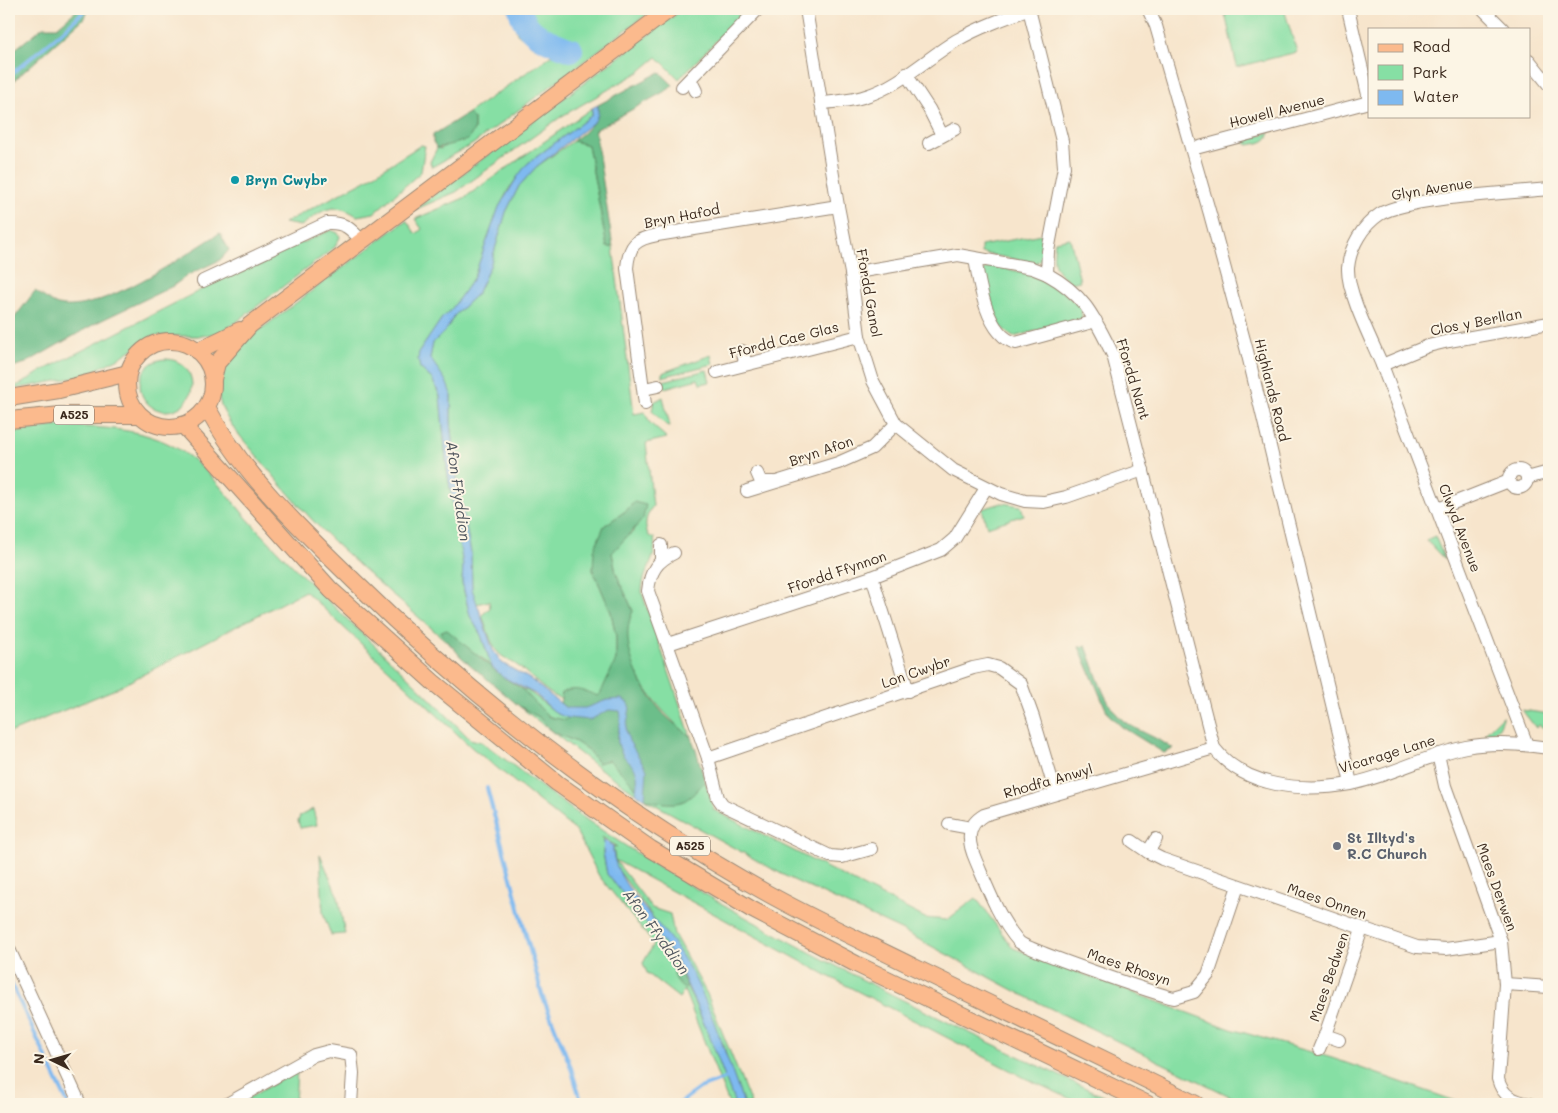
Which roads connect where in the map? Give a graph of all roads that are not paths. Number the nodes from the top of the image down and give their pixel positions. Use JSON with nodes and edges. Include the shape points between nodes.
{"nodes":[{"id":1,"x":670,"y":9,"type":"edge"},
{"id":2,"x":758,"y":9,"type":"edge"},
{"id":3,"x":806,"y":9,"type":"edge"},
{"id":4,"x":1030,"y":9,"type":"edge"},
{"id":5,"x":1148,"y":9,"type":"edge"},
{"id":6,"x":1348,"y":9,"type":"edge"},
{"id":7,"x":1487,"y":10,"type":"edge"},
{"id":8,"x":1503,"y":28,"type":"edge"},
{"id":9,"x":1530,"y":61,"type":"edge"},
{"id":10,"x":906,"y":74,"type":"junction"},
{"id":11,"x":1549,"y":85,"type":"edge"},
{"id":12,"x":690,"y":86,"type":"dead end"},
{"id":13,"x":1368,"y":97,"type":"edge"},
{"id":14,"x":1368,"y":101,"type":"edge"},
{"id":15,"x":821,"y":103,"type":"junction"},
{"id":16,"x":955,"y":129,"type":"dead end"},
{"id":17,"x":942,"y":135,"type":"junction"},
{"id":18,"x":929,"y":143,"type":"dead end"},
{"id":19,"x":1192,"y":149,"type":"junction"},
{"id":20,"x":1549,"y":190,"type":"edge"},
{"id":21,"x":838,"y":206,"type":"junction"},
{"id":22,"x":361,"y":240,"type":"junction"},
{"id":23,"x":975,"y":258,"type":"junction"},
{"id":24,"x":851,"y":273,"type":"junction"},
{"id":25,"x":1047,"y":274,"type":"junction"},
{"id":26,"x":203,"y":281,"type":"dead end"},
{"id":27,"x":1096,"y":321,"type":"junction"},
{"id":28,"x":1364,"y":322,"type":"joint"},
{"id":29,"x":1549,"y":323,"type":"edge"},
{"id":30,"x":250,"y":325,"type":"junction"},
{"id":31,"x":859,"y":336,"type":"junction"},
{"id":32,"x":197,"y":351,"type":"junction"},
{"id":33,"x":742,"y":351,"type":"dead end"},
{"id":34,"x":746,"y":364,"type":"junction"},
{"id":35,"x":1382,"y":365,"type":"junction"},
{"id":36,"x":717,"y":372,"type":"dead end"},
{"id":37,"x":128,"y":373,"type":"junction"},
{"id":38,"x":213,"y":379,"type":"junction"},
{"id":39,"x":658,"y":386,"type":"dead end"},
{"id":40,"x":644,"y":389,"type":"junction"},
{"id":41,"x":9,"y":398,"type":"edge"},
{"id":42,"x":645,"y":404,"type":"dead end"},
{"id":43,"x":207,"y":407,"type":"junction"},
{"id":44,"x":139,"y":415,"type":"junction"},
{"id":45,"x":9,"y":420,"type":"edge"},
{"id":46,"x":896,"y":424,"type":"junction"},
{"id":47,"x":183,"y":425,"type":"junction"},
{"id":48,"x":1143,"y":470,"type":"junction"},
{"id":49,"x":1549,"y":472,"type":"edge"},
{"id":50,"x":757,"y":473,"type":"dead end"},
{"id":51,"x":776,"y":482,"type":"junction"},
{"id":52,"x":986,"y":488,"type":"junction"},
{"id":53,"x":746,"y":491,"type":"dead end"},
{"id":54,"x":1438,"y":509,"type":"junction"},
{"id":55,"x":661,"y":544,"type":"dead end"},
{"id":56,"x":674,"y":553,"type":"dead end"},
{"id":57,"x":661,"y":559,"type":"junction"},
{"id":58,"x":872,"y":577,"type":"junction"},
{"id":59,"x":668,"y":644,"type":"junction"},
{"id":60,"x":908,"y":691,"type":"junction"},
{"id":61,"x":1527,"y":745,"type":"junction"},
{"id":62,"x":1214,"y":748,"type":"junction"},
{"id":63,"x":1549,"y":748,"type":"edge"},
{"id":64,"x":1438,"y":754,"type":"junction"},
{"id":65,"x":708,"y":758,"type":"junction"},
{"id":66,"x":1351,"y":783,"type":"junction"},
{"id":67,"x":1056,"y":794,"type":"junction"},
{"id":68,"x":949,"y":824,"type":"dead end"},
{"id":69,"x":971,"y":828,"type":"junction"},
{"id":70,"x":1156,"y":839,"type":"dead end"},
{"id":71,"x":1132,"y":841,"type":"dead end"},
{"id":72,"x":871,"y":849,"type":"dead end"},
{"id":73,"x":1148,"y":852,"type":"junction"},
{"id":74,"x":1238,"y":886,"type":"junction"},
{"id":75,"x":1362,"y":928,"type":"junction"},
{"id":76,"x":1501,"y":941,"type":"junction"},
{"id":77,"x":9,"y":949,"type":"edge"},
{"id":78,"x":1505,"y":984,"type":"junction"},
{"id":79,"x":1549,"y":987,"type":"edge"},
{"id":80,"x":1325,"y":1035,"type":"junction"},
{"id":81,"x":1339,"y":1040,"type":"dead end"},
{"id":82,"x":1320,"y":1049,"type":"dead end"},
{"id":83,"x":80,"y":1104,"type":"edge"},
{"id":84,"x":227,"y":1104,"type":"edge"},
{"id":85,"x":351,"y":1104,"type":"edge"},
{"id":86,"x":1148,"y":1104,"type":"edge"},
{"id":87,"x":1196,"y":1104,"type":"edge"},
{"id":88,"x":1530,"y":1104,"type":"edge"}],
"edges":[{"from":1,"to":22,"type":"main road"},
{"from":2,"to":12,"type":"street"},
{"from":3,"to":15,"type":"street","name":"Ffordd Ganol"},
{"from":4,"to":10,"type":"street","via":[[986,25]]},
{"from":4,"to":25,"type":"street","via":[[1062,142],[1064,167],[1048,251]]},
{"from":5,"to":19,"type":"street","name":"Highlands Road","via":[[1156,26]]},
{"from":6,"to":13,"type":"street"},
{"from":7,"to":8,"type":"street"},
{"from":9,"to":11,"type":"street"},
{"from":10,"to":15,"type":"street","via":[[868,96]]},
{"from":10,"to":17,"type":"street"},
{"from":14,"to":19,"type":"street","name":"Howell Avenue"},
{"from":15,"to":21,"type":"street","name":"Ffordd Ganol"},
{"from":16,"to":17,"type":"street"},
{"from":17,"to":18,"type":"street"},
{"from":19,"to":66,"type":"street","name":"Highlands Road","via":[[1247,351]]},
{"from":20,"to":28,"type":"street","name":"Glyn Avenue","via":[[1420,203],[1381,214],[1358,235],[1348,268]]},
{"from":21,"to":24,"type":"street","name":"Ffordd Ganol"},
{"from":21,"to":40,"type":"street","name":"Bryn Hafod","via":[[643,237],[635,244],[628,251],[627,268]]},
{"from":22,"to":26,"type":"street","via":[[349,227],[336,222],[327,223]]},
{"from":22,"to":30,"type":"main road"},
{"from":23,"to":24,"type":"street","name":"Ffordd Nant","via":[[941,257]]},
{"from":23,"to":25,"type":"street","name":"Ffordd Nant","via":[[1032,268]]},
{"from":23,"to":27,"type":"street","via":[[978,280],[994,329],[1007,341],[1016,343]]},
{"from":24,"to":31,"type":"street","name":"Ffordd Ganol"},
{"from":25,"to":27,"type":"street","name":"Ffordd Nant","via":[[1077,294]]},
{"from":27,"to":48,"type":"street","name":"Ffordd Nant","via":[[1113,355]]},
{"from":28,"to":35,"type":"street","name":"Clwyd Avenue"},
{"from":29,"to":35,"type":"street","name":"Clos y Berllan","via":[[1428,346]]},
{"from":30,"to":32,"type":"main road"},
{"from":30,"to":38,"type":"main road","via":[[217,363]]},
{"from":31,"to":34,"type":"street","name":"Ffordd Cae Glas"},
{"from":31,"to":46,"type":"street","name":"Ffordd Ganol","via":[[873,381]]},
{"from":32,"to":37,"type":"main road","via":[[176,341],[163,341],[149,346],[134,360]]},
{"from":32,"to":38,"type":"main road","via":[[207,362]]},
{"from":33,"to":34,"type":"street"},
{"from":34,"to":36,"type":"street","name":"Ffordd Cae Glas"},
{"from":35,"to":54,"type":"street","name":"Clwyd Avenue"},
{"from":37,"to":41,"type":"main road","number":"A525"},
{"from":37,"to":44,"type":"main road","via":[[128,395]]},
{"from":38,"to":43,"type":"main road"},
{"from":39,"to":40,"type":"street"},
{"from":40,"to":42,"type":"street","name":"Bryn Hafod"},
{"from":43,"to":47,"type":"main road","via":[[197,418]]},
{"from":43,"to":87,"type":"main road","number":"A525","via":[[219,431],[258,481],[378,605],[483,698],[594,784],[765,892]]},
{"from":44,"to":45,"type":"main road","number":"A525","via":[[61,415]]},
{"from":44,"to":47,"type":"main road","via":[[157,426]]},
{"from":46,"to":51,"type":"street","name":"Bryn Afon","via":[[872,448],[838,463]]},
{"from":46,"to":52,"type":"street","name":"Ffordd Ganol","via":[[953,470]]},
{"from":47,"to":86,"type":"main road","number":"A525","via":[[331,590],[433,682],[565,789],[651,849],[751,909],[856,964]]},
{"from":48,"to":52,"type":"street","name":"Ffordd Ganol","via":[[1044,502],[1025,501]]},
{"from":48,"to":62,"type":"street","name":"Ffordd Nant"},
{"from":49,"to":54,"type":"street","via":[[1527,478],[1526,484],[1518,488],[1510,481]]},
{"from":50,"to":51,"type":"street","via":[[761,482]]},
{"from":51,"to":53,"type":"street","name":"Bryn Afon"},
{"from":52,"to":58,"type":"street","name":"Ffordd Ffynnon","via":[[955,538],[941,550]]},
{"from":54,"to":61,"type":"street","name":"Clwyd Avenue"},
{"from":55,"to":57,"type":"street"},
{"from":56,"to":57,"type":"street"},
{"from":57,"to":59,"type":"street","via":[[649,579],[648,591]]},
{"from":58,"to":59,"type":"street","name":"Ffordd Ffynnon"},
{"from":58,"to":60,"type":"street"},
{"from":59,"to":65,"type":"street"},
{"from":60,"to":65,"type":"street","name":"Lon Cwybr"},
{"from":60,"to":67,"type":"street","name":"Lon Cwybr","via":[[988,665],[1011,676],[1021,684]]},
{"from":61,"to":63,"type":"street","name":"Vicarage Lane"},
{"from":61,"to":64,"type":"street","name":"Vicarage Lane","via":[[1467,747]]},
{"from":62,"to":66,"type":"street","name":"Vicarage Lane","via":[[1224,761],[1235,768],[1279,785],[1322,787]]},
{"from":62,"to":67,"type":"street","name":"Rhodfa Anwyl"},
{"from":64,"to":66,"type":"street","name":"Vicarage Lane"},
{"from":64,"to":76,"type":"street","name":"Maes Derwen","via":[[1445,786]]},
{"from":65,"to":72,"type":"street","via":[[715,790],[723,805],[830,856],[859,858]]},
{"from":67,"to":69,"type":"street","name":"Rhodfa Anwyl","via":[[984,815]]},
{"from":68,"to":69,"type":"street"},
{"from":69,"to":74,"type":"street","name":"Maes Rhosyn","via":[[970,849],[994,902],[1020,944],[1174,998],[1194,992],[1208,975]]},
{"from":70,"to":73,"type":"street"},
{"from":71,"to":73,"type":"street","name":"Maes Onnen"},
{"from":73,"to":74,"type":"street","name":"Maes Onnen"},
{"from":74,"to":75,"type":"street","name":"Maes Onnen"},
{"from":75,"to":76,"type":"street","name":"Maes Onnen","via":[[1432,949]]},
{"from":75,"to":80,"type":"street","name":"Maes Bedwen"},
{"from":76,"to":78,"type":"street","name":"Maes Derwen"},
{"from":77,"to":83,"type":"street"},
{"from":78,"to":79,"type":"street"},
{"from":78,"to":88,"type":"street","name":"Maes Derwen","via":[[1498,1079],[1501,1090],[1510,1098]]},
{"from":80,"to":81,"type":"street","name":"Maes Bedwen"},
{"from":80,"to":82,"type":"street","name":"Maes Bedwen"},
{"from":84,"to":85,"type":"street","via":[[314,1055],[329,1051],[351,1055]]}]}
